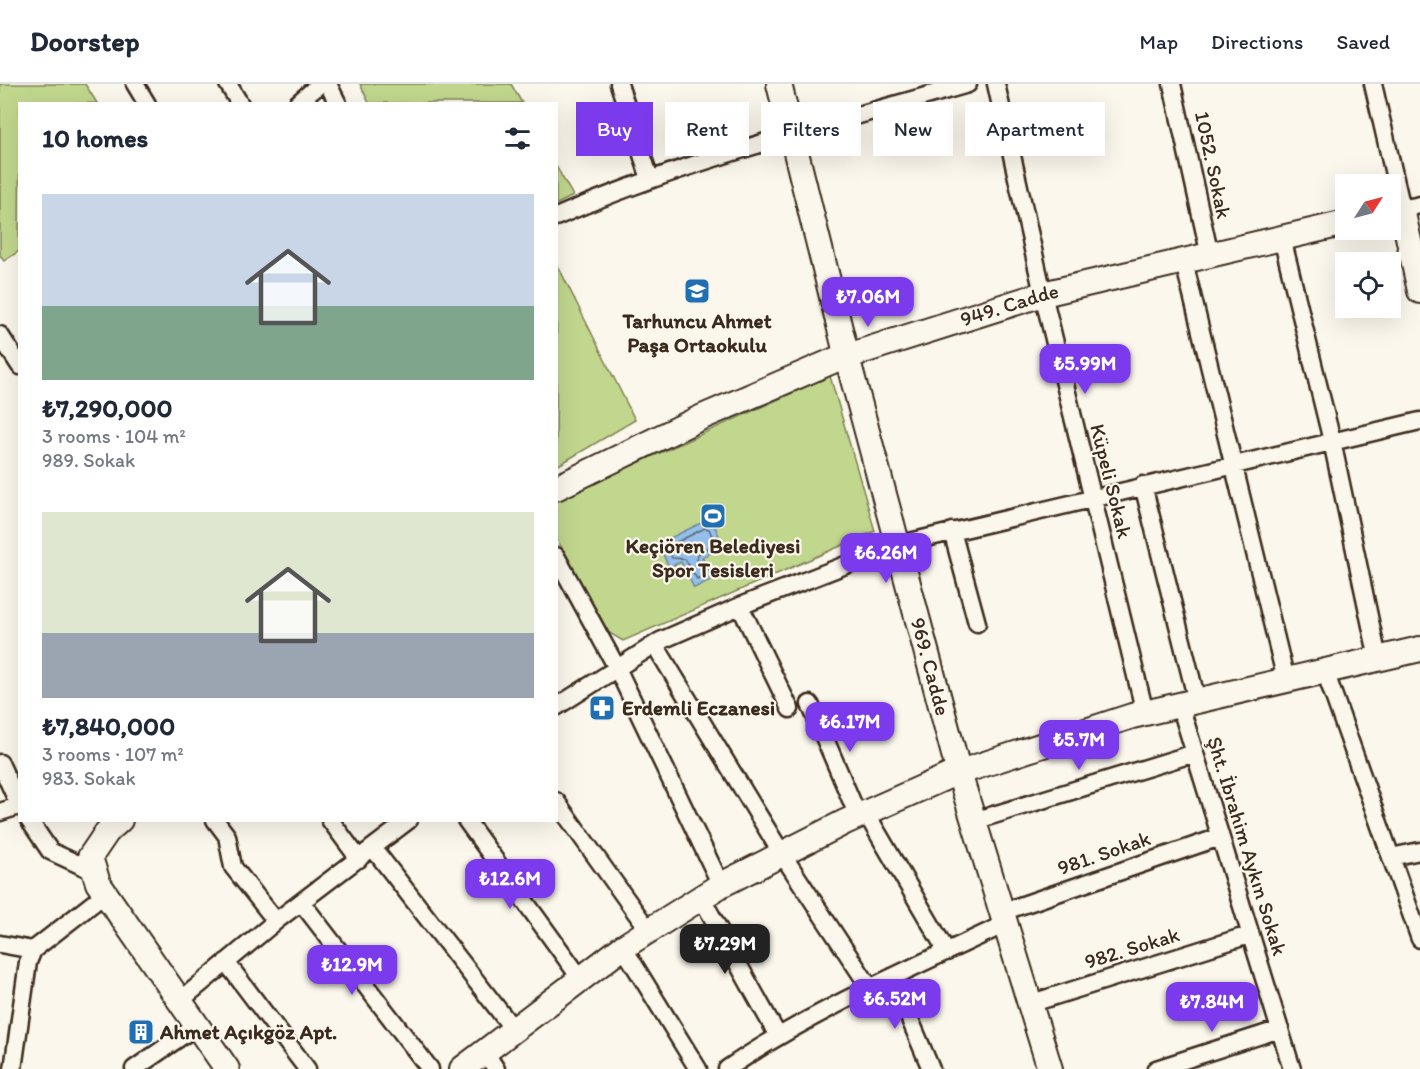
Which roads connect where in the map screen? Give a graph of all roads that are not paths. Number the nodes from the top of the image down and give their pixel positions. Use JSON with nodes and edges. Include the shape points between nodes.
{"nodes":[{"id":1,"x":135,"y":84,"type":"edge"},
{"id":2,"x":228,"y":84,"type":"edge"},
{"id":3,"x":320,"y":84,"type":"edge"},
{"id":4,"x":328,"y":84,"type":"edge"},
{"id":5,"x":620,"y":84,"type":"edge"},
{"id":6,"x":779,"y":84,"type":"edge"},
{"id":7,"x":969,"y":84,"type":"edge"},
{"id":8,"x":996,"y":84,"type":"edge"},
{"id":9,"x":1172,"y":84,"type":"edge"},
{"id":10,"x":1373,"y":84,"type":"edge"},
{"id":11,"x":146,"y":102,"type":"edge"},
{"id":12,"x":239,"y":102,"type":"edge"},
{"id":13,"x":299,"y":102,"type":"edge"},
{"id":14,"x":337,"y":102,"type":"edge"},
{"id":15,"x":783,"y":102,"type":"edge"},
{"id":16,"x":861,"y":115,"type":"edge"},
{"id":17,"x":761,"y":144,"type":"edge"},
{"id":18,"x":795,"y":156,"type":"edge"},
{"id":19,"x":650,"y":179,"type":"junction"},
{"id":20,"x":1404,"y":209,"type":"edge"},
{"id":21,"x":558,"y":217,"type":"edge"},
{"id":22,"x":1335,"y":226,"type":"edge"},
{"id":23,"x":1282,"y":238,"type":"junction"},
{"id":24,"x":1210,"y":256,"type":"junction"},
{"id":25,"x":1184,"y":262,"type":"junction"},
{"id":26,"x":1420,"y":291,"type":"edge"},
{"id":27,"x":1043,"y":294,"type":"junction"},
{"id":28,"x":0,"y":334,"type":"edge"},
{"id":29,"x":10,"y":350,"type":"edge"},
{"id":30,"x":847,"y":357,"type":"junction"},
{"id":31,"x":18,"y":363,"type":"edge"},
{"id":32,"x":1420,"y":421,"type":"edge"},
{"id":33,"x":1332,"y":441,"type":"junction"},
{"id":34,"x":1233,"y":464,"type":"junction"},
{"id":35,"x":1143,"y":485,"type":"junction"},
{"id":36,"x":558,"y":487,"type":"edge"},
{"id":37,"x":1091,"y":497,"type":"junction"},
{"id":38,"x":952,"y":531,"type":"junction"},
{"id":39,"x":897,"y":544,"type":"junction"},
{"id":40,"x":558,"y":560,"type":"edge"},
{"id":41,"x":558,"y":577,"type":"edge"},
{"id":42,"x":740,"y":606,"type":"junction"},
{"id":43,"x":977,"y":623,"type":"dead end"},
{"id":44,"x":655,"y":645,"type":"junction"},
{"id":45,"x":1420,"y":649,"type":"edge"},
{"id":46,"x":1378,"y":659,"type":"junction"},
{"id":47,"x":614,"y":670,"type":"junction"},
{"id":48,"x":1325,"y":671,"type":"junction"},
{"id":49,"x":1286,"y":680,"type":"junction"},
{"id":50,"x":1189,"y":703,"type":"junction"},
{"id":51,"x":810,"y":704,"type":"dead end"},
{"id":52,"x":558,"y":705,"type":"edge"},
{"id":53,"x":790,"y":709,"type":"dead end"},
{"id":54,"x":1145,"y":713,"type":"junction"},
{"id":55,"x":1195,"y":753,"type":"junction"},
{"id":56,"x":0,"y":763,"type":"edge"},
{"id":57,"x":959,"y":773,"type":"junction"},
{"id":58,"x":558,"y":804,"type":"edge"},
{"id":59,"x":18,"y":805,"type":"edge"},
{"id":60,"x":18,"y":807,"type":"edge"},
{"id":61,"x":0,"y":812,"type":"edge"},
{"id":62,"x":862,"y":815,"type":"junction"},
{"id":63,"x":974,"y":821,"type":"junction"},
{"id":64,"x":30,"y":822,"type":"edge"},
{"id":65,"x":118,"y":822,"type":"edge"},
{"id":66,"x":216,"y":822,"type":"edge"},
{"id":67,"x":331,"y":822,"type":"edge"},
{"id":68,"x":406,"y":822,"type":"edge"},
{"id":69,"x":467,"y":822,"type":"edge"},
{"id":70,"x":1221,"y":837,"type":"junction"},
{"id":71,"x":373,"y":848,"type":"junction"},
{"id":72,"x":1420,"y":851,"type":"edge"},
{"id":73,"x":783,"y":854,"type":"junction"},
{"id":74,"x":1391,"y":857,"type":"junction"},
{"id":75,"x":359,"y":859,"type":"junction"},
{"id":76,"x":100,"y":883,"type":"junction"},
{"id":77,"x":711,"y":891,"type":"junction"},
{"id":78,"x":302,"y":903,"type":"junction"},
{"id":79,"x":1004,"y":918,"type":"junction"},
{"id":80,"x":276,"y":921,"type":"junction"},
{"id":81,"x":649,"y":931,"type":"junction"},
{"id":82,"x":1249,"y":935,"type":"junction"},
{"id":83,"x":1420,"y":939,"type":"edge"},
{"id":84,"x":0,"y":944,"type":"edge"},
{"id":85,"x":623,"y":947,"type":"junction"},
{"id":86,"x":33,"y":950,"type":"junction"},
{"id":87,"x":947,"y":952,"type":"junction"},
{"id":88,"x":226,"y":962,"type":"junction"},
{"id":89,"x":892,"y":977,"type":"junction"},
{"id":90,"x":581,"y":979,"type":"junction"},
{"id":91,"x":870,"y":988,"type":"junction"},
{"id":92,"x":181,"y":1000,"type":"junction"},
{"id":93,"x":1029,"y":1004,"type":"junction"},
{"id":94,"x":198,"y":1025,"type":"junction"},
{"id":95,"x":1280,"y":1029,"type":"junction"},
{"id":96,"x":514,"y":1030,"type":"junction"},
{"id":97,"x":778,"y":1036,"type":"junction"},
{"id":98,"x":491,"y":1060,"type":"edge"},
{"id":99,"x":13,"y":1069,"type":"edge"},
{"id":100,"x":134,"y":1069,"type":"edge"},
{"id":101,"x":227,"y":1069,"type":"edge"},
{"id":102,"x":307,"y":1069,"type":"edge"},
{"id":103,"x":430,"y":1069,"type":"edge"},
{"id":104,"x":462,"y":1069,"type":"edge"},
{"id":105,"x":698,"y":1069,"type":"edge"},
{"id":106,"x":727,"y":1069,"type":"edge"},
{"id":107,"x":931,"y":1069,"type":"edge"},
{"id":108,"x":1050,"y":1069,"type":"edge"},
{"id":109,"x":1156,"y":1069,"type":"edge"},
{"id":110,"x":1292,"y":1069,"type":"edge"}],
"edges":[{"from":1,"to":11,"type":"street"},
{"from":2,"to":12,"type":"street"},
{"from":3,"to":13,"type":"street"},
{"from":4,"to":14,"type":"street"},
{"from":5,"to":19,"type":"street"},
{"from":6,"to":15,"type":"street","name":"969. Cadde"},
{"from":7,"to":16,"type":"street"},
{"from":8,"to":27,"type":"street","name":"Küpeli Sokak"},
{"from":9,"to":24,"type":"street","name":"1052. Sokak"},
{"from":10,"to":20,"type":"street"},
{"from":17,"to":19,"type":"street"},
{"from":18,"to":30,"type":"street","name":"969. Cadde"},
{"from":19,"to":21,"type":"street"},
{"from":20,"to":26,"type":"street"},
{"from":22,"to":23,"type":"street","name":"949. Cadde"},
{"from":23,"to":24,"type":"street","name":"949. Cadde"},
{"from":23,"to":33,"type":"street"},
{"from":24,"to":25,"type":"street","name":"949. Cadde"},
{"from":25,"to":27,"type":"street","name":"949. Cadde"},
{"from":25,"to":34,"type":"street"},
{"from":27,"to":30,"type":"street","name":"949. Cadde"},
{"from":27,"to":37,"type":"street","name":"Küpeli Sokak"},
{"from":28,"to":29,"type":"street"},
{"from":29,"to":31,"type":"street"},
{"from":30,"to":36,"type":"street","name":"949. Cadde","via":[[700,418]]},
{"from":30,"to":39,"type":"street","name":"969. Cadde"},
{"from":32,"to":33,"type":"street"},
{"from":33,"to":34,"type":"street"},
{"from":33,"to":46,"type":"street"},
{"from":34,"to":35,"type":"street"},
{"from":34,"to":49,"type":"street"},
{"from":35,"to":37,"type":"street"},
{"from":35,"to":50,"type":"street","name":"Şht. İbrahim Aykın Sokak"},
{"from":37,"to":38,"type":"street"},
{"from":37,"to":54,"type":"street","name":"Küpeli Sokak"},
{"from":38,"to":39,"type":"street"},
{"from":38,"to":43,"type":"street"},
{"from":39,"to":42,"type":"street"},
{"from":39,"to":57,"type":"street","name":"969. Cadde"},
{"from":40,"to":47,"type":"street"},
{"from":41,"to":47,"type":"street"},
{"from":42,"to":44,"type":"street"},
{"from":42,"to":53,"type":"street"},
{"from":44,"to":47,"type":"street"},
{"from":44,"to":73,"type":"street"},
{"from":45,"to":46,"type":"street"},
{"from":46,"to":48,"type":"street"},
{"from":47,"to":52,"type":"street"},
{"from":47,"to":77,"type":"street"},
{"from":48,"to":49,"type":"street"},
{"from":48,"to":74,"type":"street"},
{"from":49,"to":50,"type":"street"},
{"from":50,"to":54,"type":"street"},
{"from":50,"to":55,"type":"street","name":"Şht. İbrahim Aykın Sokak"},
{"from":51,"to":62,"type":"street"},
{"from":54,"to":57,"type":"street"},
{"from":55,"to":63,"type":"street"},
{"from":55,"to":70,"type":"street","name":"Şht. İbrahim Aykın Sokak"},
{"from":56,"to":59,"type":"street"},
{"from":57,"to":62,"type":"street"},
{"from":57,"to":63,"type":"street","name":"969. Cadde"},
{"from":58,"to":81,"type":"street"},
{"from":60,"to":61,"type":"street"},
{"from":62,"to":73,"type":"street"},
{"from":62,"to":87,"type":"street"},
{"from":63,"to":79,"type":"street","name":"969. Cadde"},
{"from":64,"to":76,"type":"street","via":[[50,850]]},
{"from":65,"to":76,"type":"street","via":[[90,857]]},
{"from":66,"to":80,"type":"street","via":[[227,836],[233,867]]},
{"from":67,"to":75,"type":"street"},
{"from":68,"to":71,"type":"street"},
{"from":69,"to":90,"type":"street"},
{"from":70,"to":79,"type":"street","name":"981. Sokak"},
{"from":70,"to":82,"type":"street","name":"Şht. İbrahim Aykın Sokak"},
{"from":71,"to":75,"type":"street"},
{"from":71,"to":96,"type":"street"},
{"from":72,"to":74,"type":"street"},
{"from":73,"to":77,"type":"street"},
{"from":73,"to":91,"type":"street"},
{"from":74,"to":83,"type":"street"},
{"from":75,"to":78,"type":"street"},
{"from":76,"to":86,"type":"street"},
{"from":76,"to":92,"type":"street"},
{"from":77,"to":81,"type":"street"},
{"from":77,"to":97,"type":"street"},
{"from":78,"to":80,"type":"street"},
{"from":78,"to":103,"type":"street"},
{"from":79,"to":87,"type":"street","name":"981. Sokak"},
{"from":79,"to":93,"type":"street","name":"969. Cadde"},
{"from":80,"to":88,"type":"street"},
{"from":81,"to":85,"type":"street"},
{"from":82,"to":93,"type":"street","name":"982. Sokak"},
{"from":82,"to":95,"type":"street","name":"Şht. İbrahim Aykın Sokak"},
{"from":84,"to":86,"type":"street"},
{"from":85,"to":90,"type":"street"},
{"from":85,"to":105,"type":"street"},
{"from":86,"to":99,"type":"street"},
{"from":87,"to":89,"type":"street","name":"981. Sokak"},
{"from":88,"to":92,"type":"street"},
{"from":88,"to":102,"type":"street"},
{"from":89,"to":91,"type":"street","name":"981. Sokak"},
{"from":89,"to":107,"type":"street"},
{"from":90,"to":96,"type":"street"},
{"from":91,"to":97,"type":"street","name":"981. Sokak"},
{"from":92,"to":94,"type":"street"},
{"from":93,"to":108,"type":"street","name":"969. Cadde"},
{"from":94,"to":100,"type":"street"},
{"from":94,"to":101,"type":"street"},
{"from":95,"to":109,"type":"street"},
{"from":95,"to":110,"type":"street","name":"Şht. İbrahim Aykın Sokak"},
{"from":96,"to":98,"type":"street"},
{"from":97,"to":106,"type":"street","name":"981. Sokak"},
{"from":98,"to":104,"type":"street"}]}
